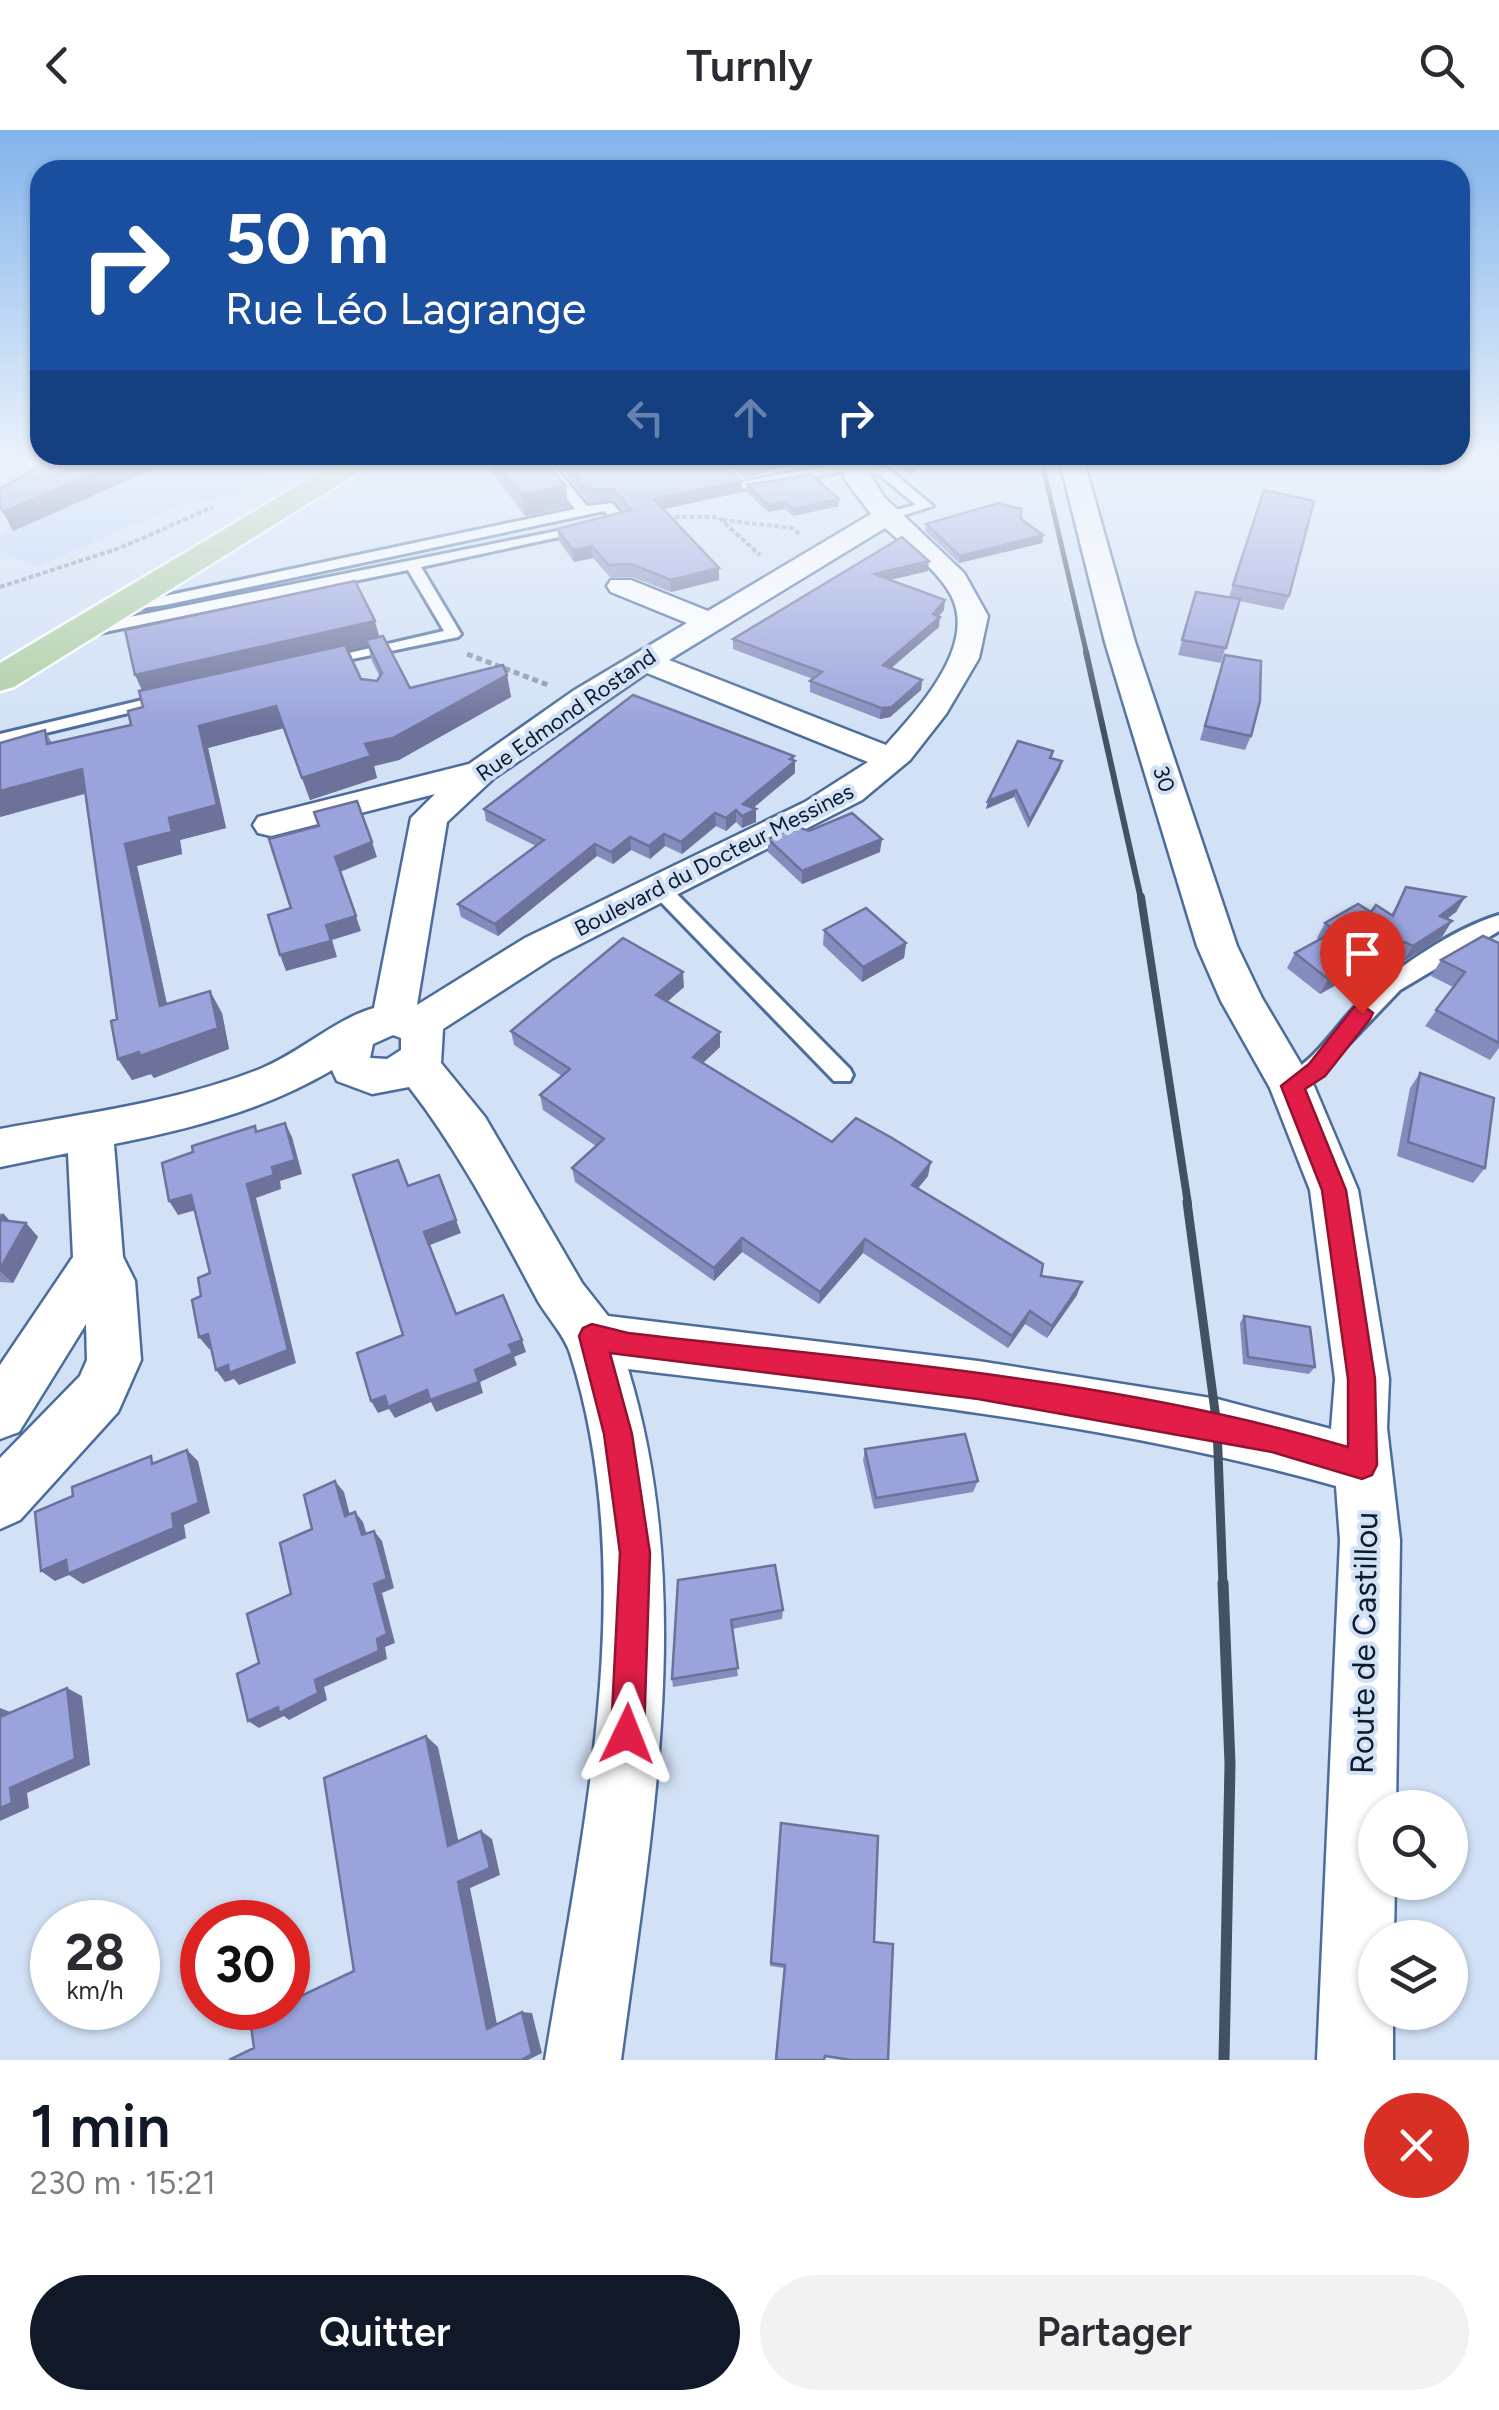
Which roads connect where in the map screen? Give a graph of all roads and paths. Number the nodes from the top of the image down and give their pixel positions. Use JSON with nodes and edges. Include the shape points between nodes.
{"nodes":[{"id":1,"x":120,"y":548,"type":"edge"},
{"id":2,"x":217,"y":548,"type":"edge"},
{"id":3,"x":414,"y":548,"type":"edge"},
{"id":4,"x":498,"y":548,"type":"edge"},
{"id":5,"x":752,"y":548,"type":"edge"},
{"id":6,"x":815,"y":548,"type":"edge"},
{"id":7,"x":834,"y":548,"type":"edge"},
{"id":8,"x":919,"y":548,"type":"edge"},
{"id":9,"x":1095,"y":548,"type":"edge"},
{"id":10,"x":823,"y":555,"type":"junction"},
{"id":11,"x":413,"y":566,"type":"junction"},
{"id":12,"x":786,"y":578,"type":"junction"},
{"id":13,"x":621,"y":586,"type":"dead end"},
{"id":14,"x":0,"y":587,"type":"edge"},
{"id":15,"x":120,"y":607,"type":"junction"},
{"id":16,"x":709,"y":622,"type":"junction"},
{"id":17,"x":85,"y":630,"type":"junction"},
{"id":18,"x":428,"y":640,"type":"junction"},
{"id":19,"x":642,"y":660,"type":"junction"},
{"id":20,"x":301,"y":668,"type":"edge"},
{"id":21,"x":0,"y":680,"type":"edge"},
{"id":22,"x":188,"y":695,"type":"edge"},
{"id":23,"x":584,"y":698,"type":"junction"},
{"id":24,"x":0,"y":739,"type":"edge"},
{"id":25,"x":890,"y":758,"type":"junction"},
{"id":26,"x":482,"y":771,"type":"junction"},
{"id":27,"x":378,"y":798,"type":"junction"},
{"id":28,"x":429,"y":818,"type":"junction"},
{"id":29,"x":270,"y":825,"type":"dead end"},
{"id":30,"x":660,"y":890,"type":"junction"},
{"id":31,"x":1499,"y":922,"type":"edge"},
{"id":32,"x":390,"y":1044,"type":"junction"},
{"id":33,"x":842,"y":1075,"type":"dead end"},
{"id":34,"x":1292,"y":1086,"type":"junction"},
{"id":35,"x":90,"y":1129,"type":"junction"},
{"id":36,"x":0,"y":1148,"type":"edge"},
{"id":37,"x":98,"y":1261,"type":"junction"},
{"id":38,"x":592,"y":1336,"type":"junction"},
{"id":39,"x":0,"y":1413,"type":"edge"},
{"id":40,"x":1362,"y":1465,"type":"junction"},
{"id":41,"x":0,"y":1500,"type":"edge"},
{"id":42,"x":583,"y":2060,"type":"edge"},
{"id":43,"x":1356,"y":2060,"type":"edge"}],
"edges":[{"from":1,"to":14,"type":"path"},
{"from":2,"to":15,"type":"main road"},
{"from":3,"to":15,"type":"lane"},
{"from":4,"to":11,"type":"lane"},
{"from":5,"to":12,"type":"path"},
{"from":6,"to":10,"type":"path"},
{"from":7,"to":10,"type":"street","name":"Rue Edmond Rostand"},
{"from":8,"to":25,"type":"street","name":"Boulevard du Docteur Messines","via":[[956,582],[974,628],[937,708]]},
{"from":9,"to":34,"type":"street","name":"30","via":[[1217,946]]},
{"from":10,"to":12,"type":"street","name":"Rue Edmond Rostand"},
{"from":11,"to":17,"type":"lane"},
{"from":11,"to":18,"type":"lane","via":[[452,634]]},
{"from":12,"to":16,"type":"street","name":"Rue Edmond Rostand"},
{"from":13,"to":16,"type":"street"},
{"from":15,"to":17,"type":"main road"},
{"from":16,"to":19,"type":"street","name":"Rue Edmond Rostand"},
{"from":17,"to":21,"type":"main road"},
{"from":18,"to":20,"type":"lane","via":[[360,662]]},
{"from":18,"to":23,"type":"path"},
{"from":19,"to":23,"type":"street","name":"Rue Edmond Rostand"},
{"from":19,"to":25,"type":"street"},
{"from":22,"to":24,"type":"lane"},
{"from":23,"to":26,"type":"street","name":"Rue Edmond Rostand"},
{"from":25,"to":30,"type":"street","name":"Boulevard du Docteur Messines","via":[[866,782]]},
{"from":26,"to":27,"type":"street"},
{"from":26,"to":28,"type":"street","name":"Rue Edmond Rostand"},
{"from":27,"to":28,"type":"street"},
{"from":27,"to":29,"type":"street"},
{"from":28,"to":32,"type":"street"},
{"from":30,"to":32,"type":"street","name":"Boulevard du Docteur Messines","via":[[540,948]]},
{"from":30,"to":33,"type":"lane"},
{"from":31,"to":34,"type":"lane","via":[[1399,978],[1317,1070]]},
{"from":32,"to":35,"type":"street","via":[[187,1112]]},
{"from":32,"to":38,"type":"street","via":[[470,1130],[564,1299]]},
{"from":34,"to":40,"type":"street","name":"30","via":[[1334,1190],[1362,1379]]},
{"from":35,"to":36,"type":"street"},
{"from":35,"to":37,"type":"street"},
{"from":37,"to":39,"type":"street"},
{"from":37,"to":41,"type":"street","via":[[110,1281],[114,1360],[99,1394]]},
{"from":38,"to":40,"type":"street","via":[[628,1346],[978,1386],[1199,1423]]},
{"from":38,"to":42,"type":"street","via":[[614,1412],[635,1553],[626,1770]]},
{"from":40,"to":43,"type":"street","name":"Route de Castillou","via":[[1370,1540]]}]}
